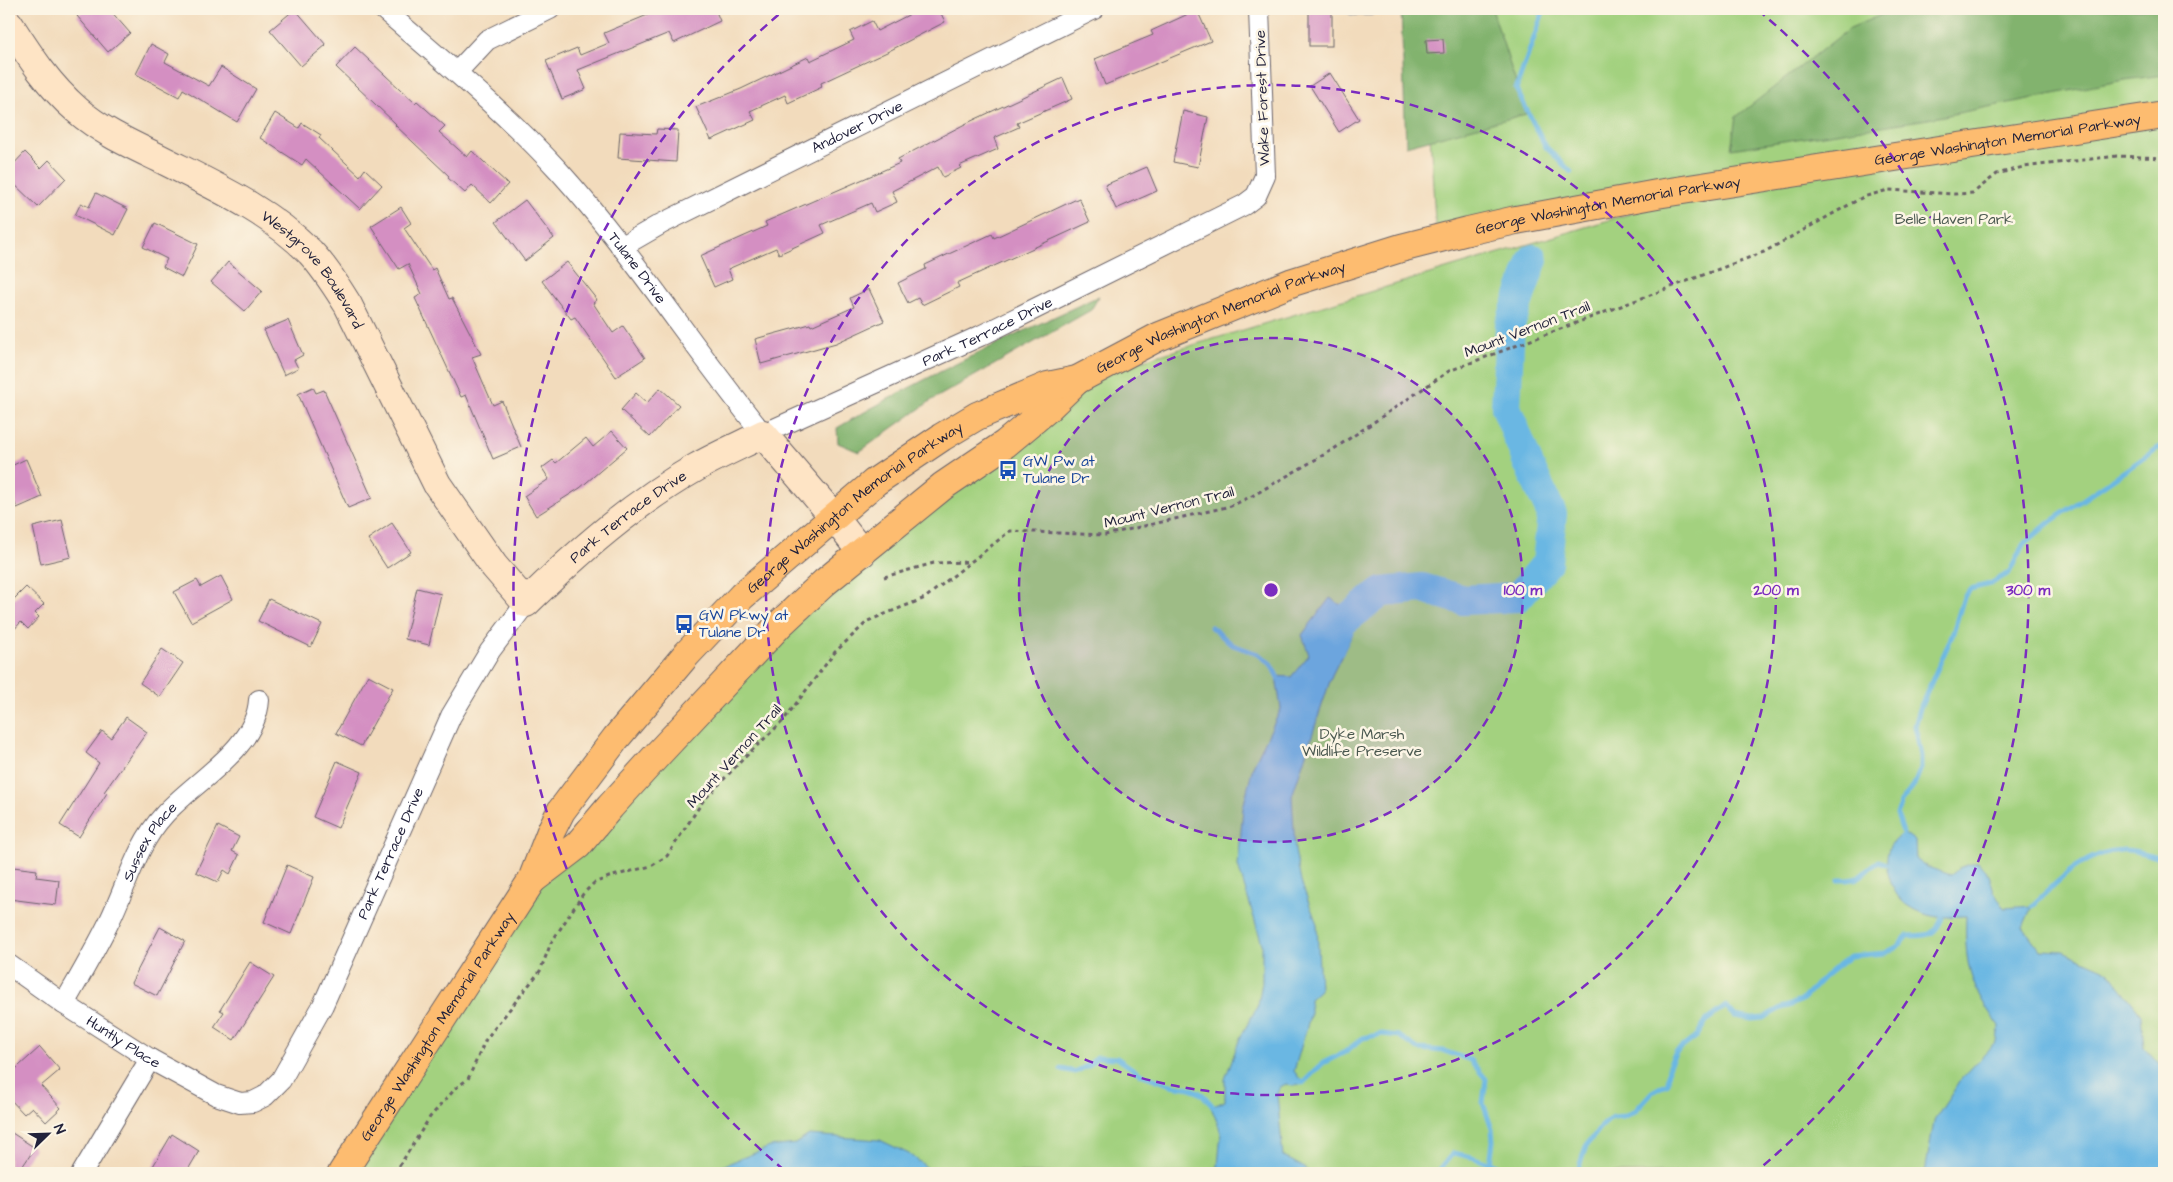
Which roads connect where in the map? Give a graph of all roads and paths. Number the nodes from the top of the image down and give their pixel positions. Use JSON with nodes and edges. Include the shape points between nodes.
{"nodes":[{"id":1,"x":383,"y":9,"type":"edge"},
{"id":2,"x":550,"y":9,"type":"edge"},
{"id":3,"x":1094,"y":9,"type":"edge"},
{"id":4,"x":1259,"y":9,"type":"edge"},
{"id":5,"x":9,"y":24,"type":"edge"},
{"id":6,"x":457,"y":72,"type":"junction"},
{"id":7,"x":2164,"y":115,"type":"edge"},
{"id":8,"x":2164,"y":158,"type":"edge"},
{"id":9,"x":1262,"y":186,"type":"joint"},
{"id":10,"x":620,"y":247,"type":"junction"},
{"id":11,"x":1076,"y":380,"type":"junction"},
{"id":12,"x":763,"y":434,"type":"junction"},
{"id":13,"x":834,"y":517,"type":"junction"},
{"id":14,"x":862,"y":553,"type":"junction"},
{"id":15,"x":970,"y":562,"type":"junction"},
{"id":16,"x":884,"y":577,"type":"dead end"},
{"id":17,"x":526,"y":602,"type":"junction"},
{"id":18,"x":259,"y":700,"type":"dead end"},
{"id":19,"x":532,"y":880,"type":"junction"},
{"id":20,"x":9,"y":965,"type":"edge"},
{"id":21,"x":64,"y":1004,"type":"junction"},
{"id":22,"x":150,"y":1059,"type":"junction"},
{"id":23,"x":245,"y":1103,"type":"joint"},
{"id":24,"x":82,"y":1173,"type":"edge"},
{"id":25,"x":342,"y":1173,"type":"edge"},
{"id":26,"x":395,"y":1173,"type":"edge"}],
"edges":[{"from":1,"to":6,"type":"street","name":"Tulane Drive"},
{"from":2,"to":6,"type":"street","via":[[487,40]]},
{"from":3,"to":10,"type":"street","name":"Andover Drive","via":[[678,215]]},
{"from":4,"to":9,"type":"street","name":"Wake Forest Drive","via":[[1265,176]]},
{"from":5,"to":17,"type":"street","name":"Westgrove Boulevard","via":[[34,64],[53,87],[84,115],[118,138],[254,207],[284,228],[310,253],[348,304],[437,484],[494,566]]},
{"from":6,"to":10,"type":"street","name":"Tulane Drive","via":[[547,159],[593,210]]},
{"from":7,"to":11,"type":"main road","name":"George Washington Memorial Parkway","via":[[1657,194],[1468,231],[1401,248],[1294,282],[1158,337]]},
{"from":8,"to":15,"type":"path","name":"Mount Vernon Trail","via":[[2117,156],[2023,167],[1997,174],[1973,193],[1888,190],[1863,197],[1764,252],[1449,371],[1334,450],[1231,506],[1123,532],[1087,536],[1010,531]]},
{"from":9,"to":12,"type":"street","name":"Park Terrace Drive","via":[[1256,196],[1235,209],[980,336]]},
{"from":10,"to":12,"type":"street","name":"Tulane Drive"},
{"from":11,"to":13,"type":"main road","name":"George Washington Memorial Parkway","via":[[1048,386],[977,416],[895,468]]},
{"from":11,"to":14,"type":"main road","name":"George Washington Memorial Parkway","via":[[1005,444],[943,486]]},
{"from":12,"to":13,"type":"street","name":"Tulane Drive"},
{"from":12,"to":17,"type":"street","name":"Park Terrace Drive","via":[[697,467],[644,501],[570,560]]},
{"from":13,"to":14,"type":"street","name":"Tulane Drive"},
{"from":13,"to":19,"type":"main road","name":"George Washington Memorial Parkway","via":[[742,596],[686,655],[616,738],[561,811]]},
{"from":14,"to":19,"type":"main road","name":"George Washington Memorial Parkway","via":[[780,624],[578,845]]},
{"from":15,"to":16,"type":"path","via":[[934,563]]},
{"from":15,"to":26,"type":"path","name":"Mount Vernon Trail","via":[[925,598],[868,621],[835,652],[783,722],[703,801],[668,856],[651,866],[594,883],[583,894],[551,943],[540,971],[486,1039],[468,1079],[430,1117]]},
{"from":17,"to":23,"type":"street","name":"Park Terrace Drive","via":[[490,651],[451,716],[323,1006],[273,1090]]},
{"from":18,"to":21,"type":"street","name":"Sussex Place","via":[[258,712],[245,738],[153,828],[110,919]]},
{"from":19,"to":25,"type":"main road","name":"George Washington Memorial Parkway"},
{"from":20,"to":21,"type":"street","name":"Huntly Place"},
{"from":21,"to":22,"type":"street","name":"Huntly Place"},
{"from":22,"to":23,"type":"street","name":"Huntly Place","via":[[216,1095]]},
{"from":22,"to":24,"type":"street"}]}
